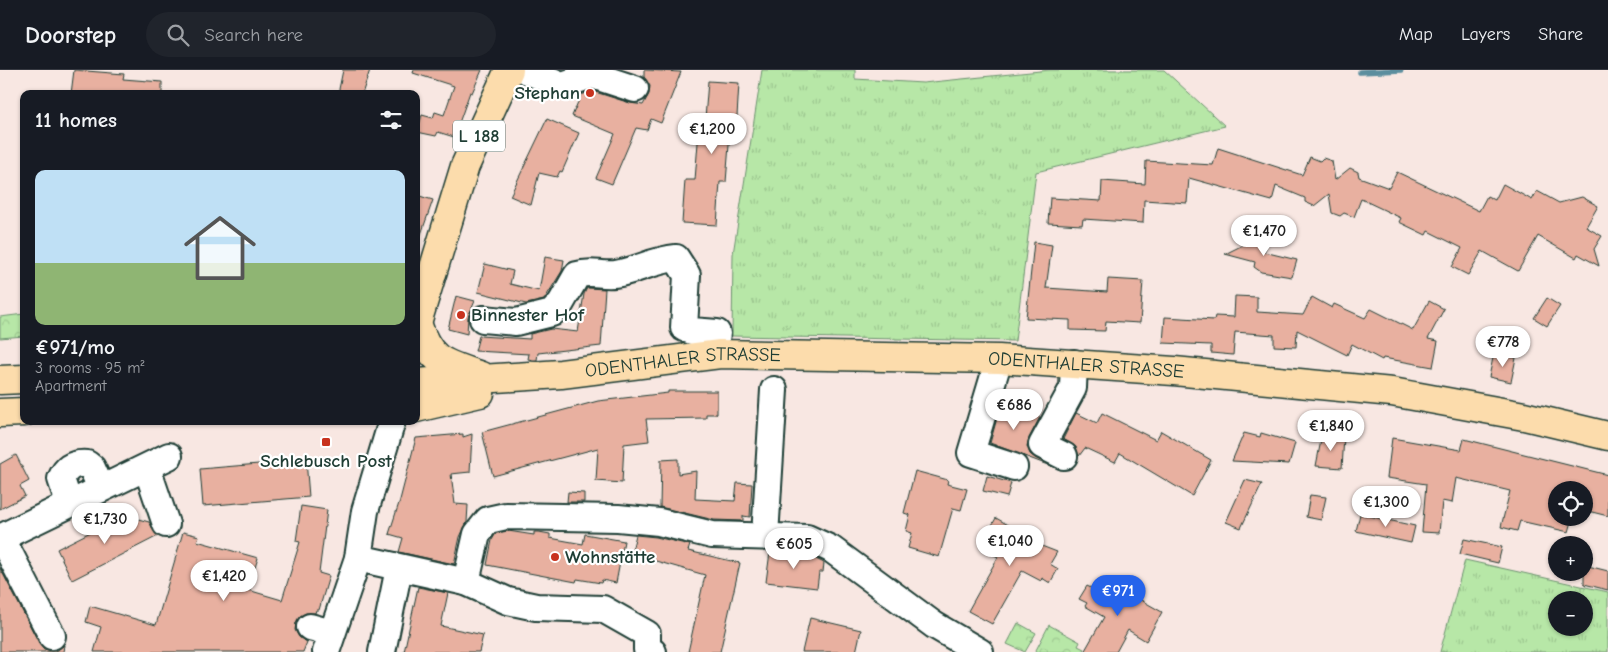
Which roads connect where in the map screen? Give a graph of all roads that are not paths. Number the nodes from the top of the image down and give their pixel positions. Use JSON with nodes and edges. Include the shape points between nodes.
{"nodes":[{"id":1,"x":509,"y":70,"type":"edge"},
{"id":2,"x":525,"y":70,"type":"edge"},
{"id":3,"x":635,"y":89,"type":"dead end"},
{"id":4,"x":420,"y":311,"type":"edge"},
{"id":5,"x":483,"y":319,"type":"dead end"},
{"id":6,"x":420,"y":327,"type":"edge"},
{"id":7,"x":714,"y":354,"type":"junction"},
{"id":8,"x":999,"y":359,"type":"junction"},
{"id":9,"x":1074,"y":363,"type":"junction"},
{"id":10,"x":561,"y":374,"type":"junction"},
{"id":11,"x":20,"y":378,"type":"edge"},
{"id":12,"x":489,"y":378,"type":"junction"},
{"id":13,"x":0,"y":380,"type":"edge"},
{"id":14,"x":420,"y":383,"type":"edge"},
{"id":15,"x":774,"y":390,"type":"dead end"},
{"id":16,"x":420,"y":407,"type":"edge"},
{"id":17,"x":20,"y":412,"type":"edge"},
{"id":18,"x":0,"y":413,"type":"edge"},
{"id":19,"x":391,"y":425,"type":"edge"},
{"id":20,"x":1608,"y":436,"type":"edge"},
{"id":21,"x":1064,"y":456,"type":"dead end"},
{"id":22,"x":1014,"y":468,"type":"dead end"},
{"id":23,"x":166,"y":524,"type":"dead end"},
{"id":24,"x":764,"y":536,"type":"junction"},
{"id":25,"x":0,"y":537,"type":"edge"},
{"id":26,"x":358,"y":558,"type":"junction"},
{"id":27,"x":399,"y":568,"type":"junction"},
{"id":28,"x":466,"y":582,"type":"junction"},
{"id":29,"x":52,"y":636,"type":"dead end"},
{"id":30,"x":323,"y":637,"type":"edge"},
{"id":31,"x":382,"y":652,"type":"edge"},
{"id":32,"x":653,"y":652,"type":"edge"},
{"id":33,"x":980,"y":652,"type":"edge"}],
"edges":[{"from":1,"to":4,"type":"main road","number":"L 188","via":[[465,166]]},
{"from":2,"to":3,"type":"street","via":[[562,85],[592,75]]},
{"from":5,"to":7,"type":"street","via":[[516,322],[552,313],[577,275],[588,271],[615,274],[658,260],[676,258],[687,275],[684,328],[717,333]]},
{"from":6,"to":12,"type":"main road","via":[[423,342],[437,359]]},
{"from":7,"to":8,"type":"main road","name":"ODENTHALER STRASSE"},
{"from":7,"to":10,"type":"main road","name":"ODENTHALER STRASSE"},
{"from":8,"to":9,"type":"main road","name":"ODENTHALER STRASSE"},
{"from":8,"to":22,"type":"street","via":[[970,454]]},
{"from":9,"to":20,"type":"main road","name":"ODENTHALER STRASSE","via":[[1392,392],[1524,416]]},
{"from":9,"to":21,"type":"street","via":[[1073,388],[1042,445]]},
{"from":10,"to":12,"type":"main road","name":"ODENTHALER STRASSE"},
{"from":10,"to":16,"type":"main road","name":"ODENTHALER STRASSE"},
{"from":11,"to":13,"type":"main road"},
{"from":12,"to":14,"type":"main road","name":"ODENTHALER STRASSE"},
{"from":15,"to":24,"type":"street"},
{"from":17,"to":18,"type":"main road"},
{"from":19,"to":26,"type":"street","via":[[366,511]]},
{"from":23,"to":25,"type":"street","via":[[158,462]]},
{"from":24,"to":28,"type":"street","via":[[712,535],[659,522],[618,518],[506,516],[488,520],[477,534]]},
{"from":24,"to":33,"type":"street","via":[[807,538],[831,550],[934,625]]},
{"from":25,"to":29,"type":"street"},
{"from":26,"to":27,"type":"street"},
{"from":26,"to":30,"type":"street"},
{"from":27,"to":28,"type":"street"},
{"from":27,"to":31,"type":"street"},
{"from":28,"to":32,"type":"street","via":[[508,601],[536,607],[603,609],[647,634],[647,650]]}]}
